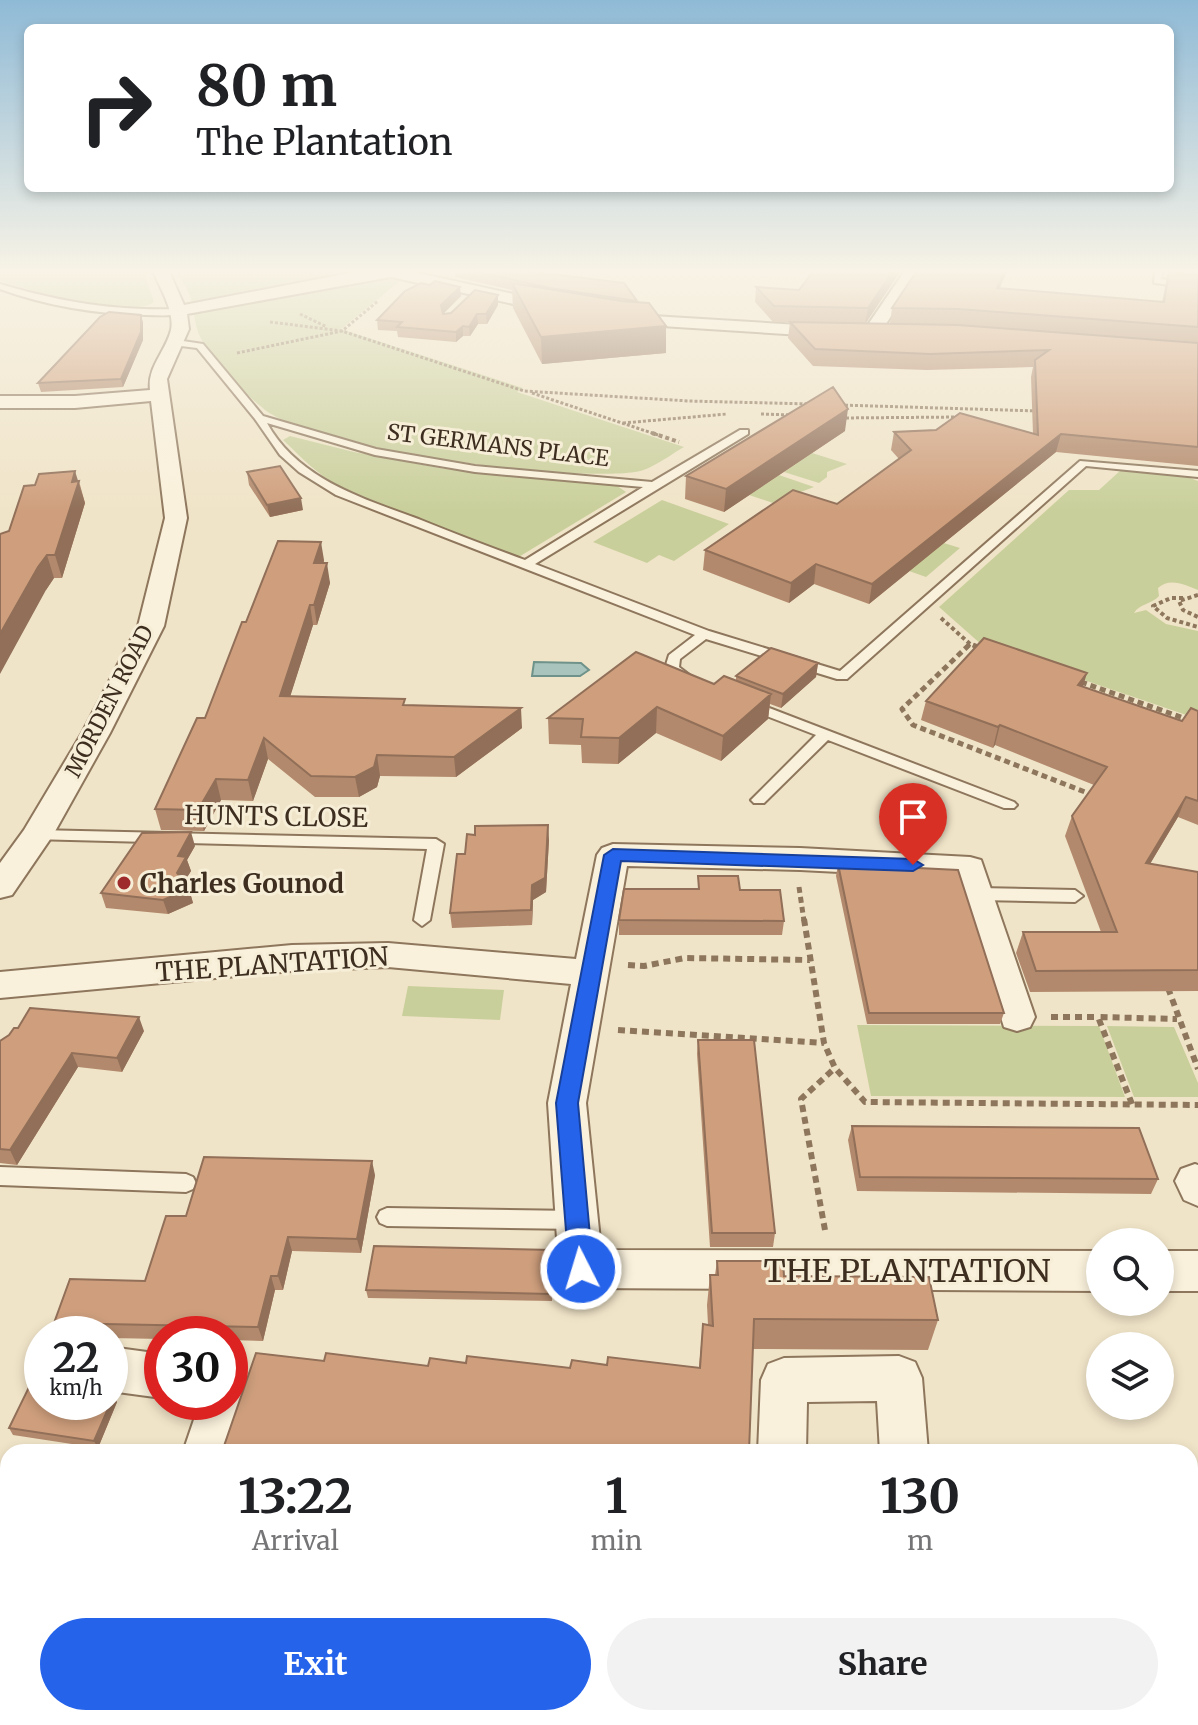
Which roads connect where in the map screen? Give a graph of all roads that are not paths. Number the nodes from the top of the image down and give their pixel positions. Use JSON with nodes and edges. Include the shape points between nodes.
{"nodes":[{"id":1,"x":173,"y":350,"type":"edge"},
{"id":2,"x":201,"y":350,"type":"edge"},
{"id":3,"x":160,"y":395,"type":"junction"},
{"id":4,"x":0,"y":402,"type":"edge"},
{"id":5,"x":259,"y":418,"type":"junction"},
{"id":6,"x":744,"y":432,"type":"dead end"},
{"id":7,"x":1198,"y":474,"type":"edge"},
{"id":8,"x":654,"y":485,"type":"junction"},
{"id":9,"x":524,"y":566,"type":"junction"},
{"id":10,"x":704,"y":634,"type":"junction"},
{"id":11,"x":703,"y":686,"type":"edge"},
{"id":12,"x":730,"y":696,"type":"edge"},
{"id":13,"x":826,"y":734,"type":"junction"},
{"id":14,"x":759,"y":800,"type":"dead end"},
{"id":15,"x":1009,"y":805,"type":"dead end"},
{"id":16,"x":37,"y":835,"type":"junction"},
{"id":17,"x":0,"y":887,"type":"edge"},
{"id":18,"x":978,"y":894,"type":"junction"},
{"id":19,"x":1075,"y":896,"type":"dead end"},
{"id":20,"x":422,"y":920,"type":"dead end"},
{"id":21,"x":592,"y":969,"type":"junction"},
{"id":22,"x":0,"y":985,"type":"edge"},
{"id":23,"x":1017,"y":1017,"type":"road end"},
{"id":24,"x":0,"y":1176,"type":"edge"},
{"id":25,"x":186,"y":1183,"type":"dead end"},
{"id":26,"x":387,"y":1217,"type":"dead end"},
{"id":27,"x":577,"y":1220,"type":"junction"},
{"id":28,"x":1086,"y":1271,"type":"edge"},
{"id":29,"x":1174,"y":1271,"type":"edge"},
{"id":30,"x":1198,"y":1271,"type":"edge"},
{"id":31,"x":217,"y":1420,"type":"edge"},
{"id":32,"x":210,"y":1444,"type":"edge"},
{"id":33,"x":782,"y":1444,"type":"edge"},
{"id":34,"x":903,"y":1444,"type":"edge"}],
"edges":[{"from":1,"to":3,"type":"street","name":"MORDEN ROAD","via":[[158,379]]},
{"from":2,"to":5,"type":"lane"},
{"from":3,"to":4,"type":"street"},
{"from":3,"to":16,"type":"street","name":"MORDEN ROAD","via":[[176,518],[151,626]]},
{"from":5,"to":8,"type":"lane","name":"ST GERMANS PLACE","via":[[375,452],[490,471]]},
{"from":5,"to":9,"type":"lane","via":[[271,442],[340,493]]},
{"from":6,"to":8,"type":"lane"},
{"from":7,"to":10,"type":"lane","via":[[1084,463],[842,676]]},
{"from":8,"to":9,"type":"lane"},
{"from":9,"to":10,"type":"lane"},
{"from":10,"to":11,"type":"lane","via":[[674,658],[672,668]]},
{"from":12,"to":13,"type":"lane"},
{"from":13,"to":14,"type":"lane"},
{"from":13,"to":15,"type":"lane"},
{"from":16,"to":17,"type":"street","name":"MORDEN ROAD"},
{"from":16,"to":20,"type":"lane","name":"HUNTS CLOSE","via":[[436,844]]},
{"from":18,"to":19,"type":"lane"},
{"from":18,"to":21,"type":"street","name":"THE PLANTATION","via":[[970,868],[613,855]]},
{"from":18,"to":23,"type":"street","name":"THE PLANTATION"},
{"from":21,"to":22,"type":"street","name":"THE PLANTATION","via":[[388,955],[292,958]]},
{"from":21,"to":27,"type":"street","name":"THE PLANTATION","via":[[567,1103]]},
{"from":24,"to":25,"type":"lane"},
{"from":26,"to":27,"type":"lane"},
{"from":27,"to":28,"type":"street","name":"THE PLANTATION","via":[[581,1269]]},
{"from":29,"to":30,"type":"street"},
{"from":31,"to":32,"type":"street"},
{"from":33,"to":34,"type":"street","via":[[784,1380],[899,1378]]}]}
